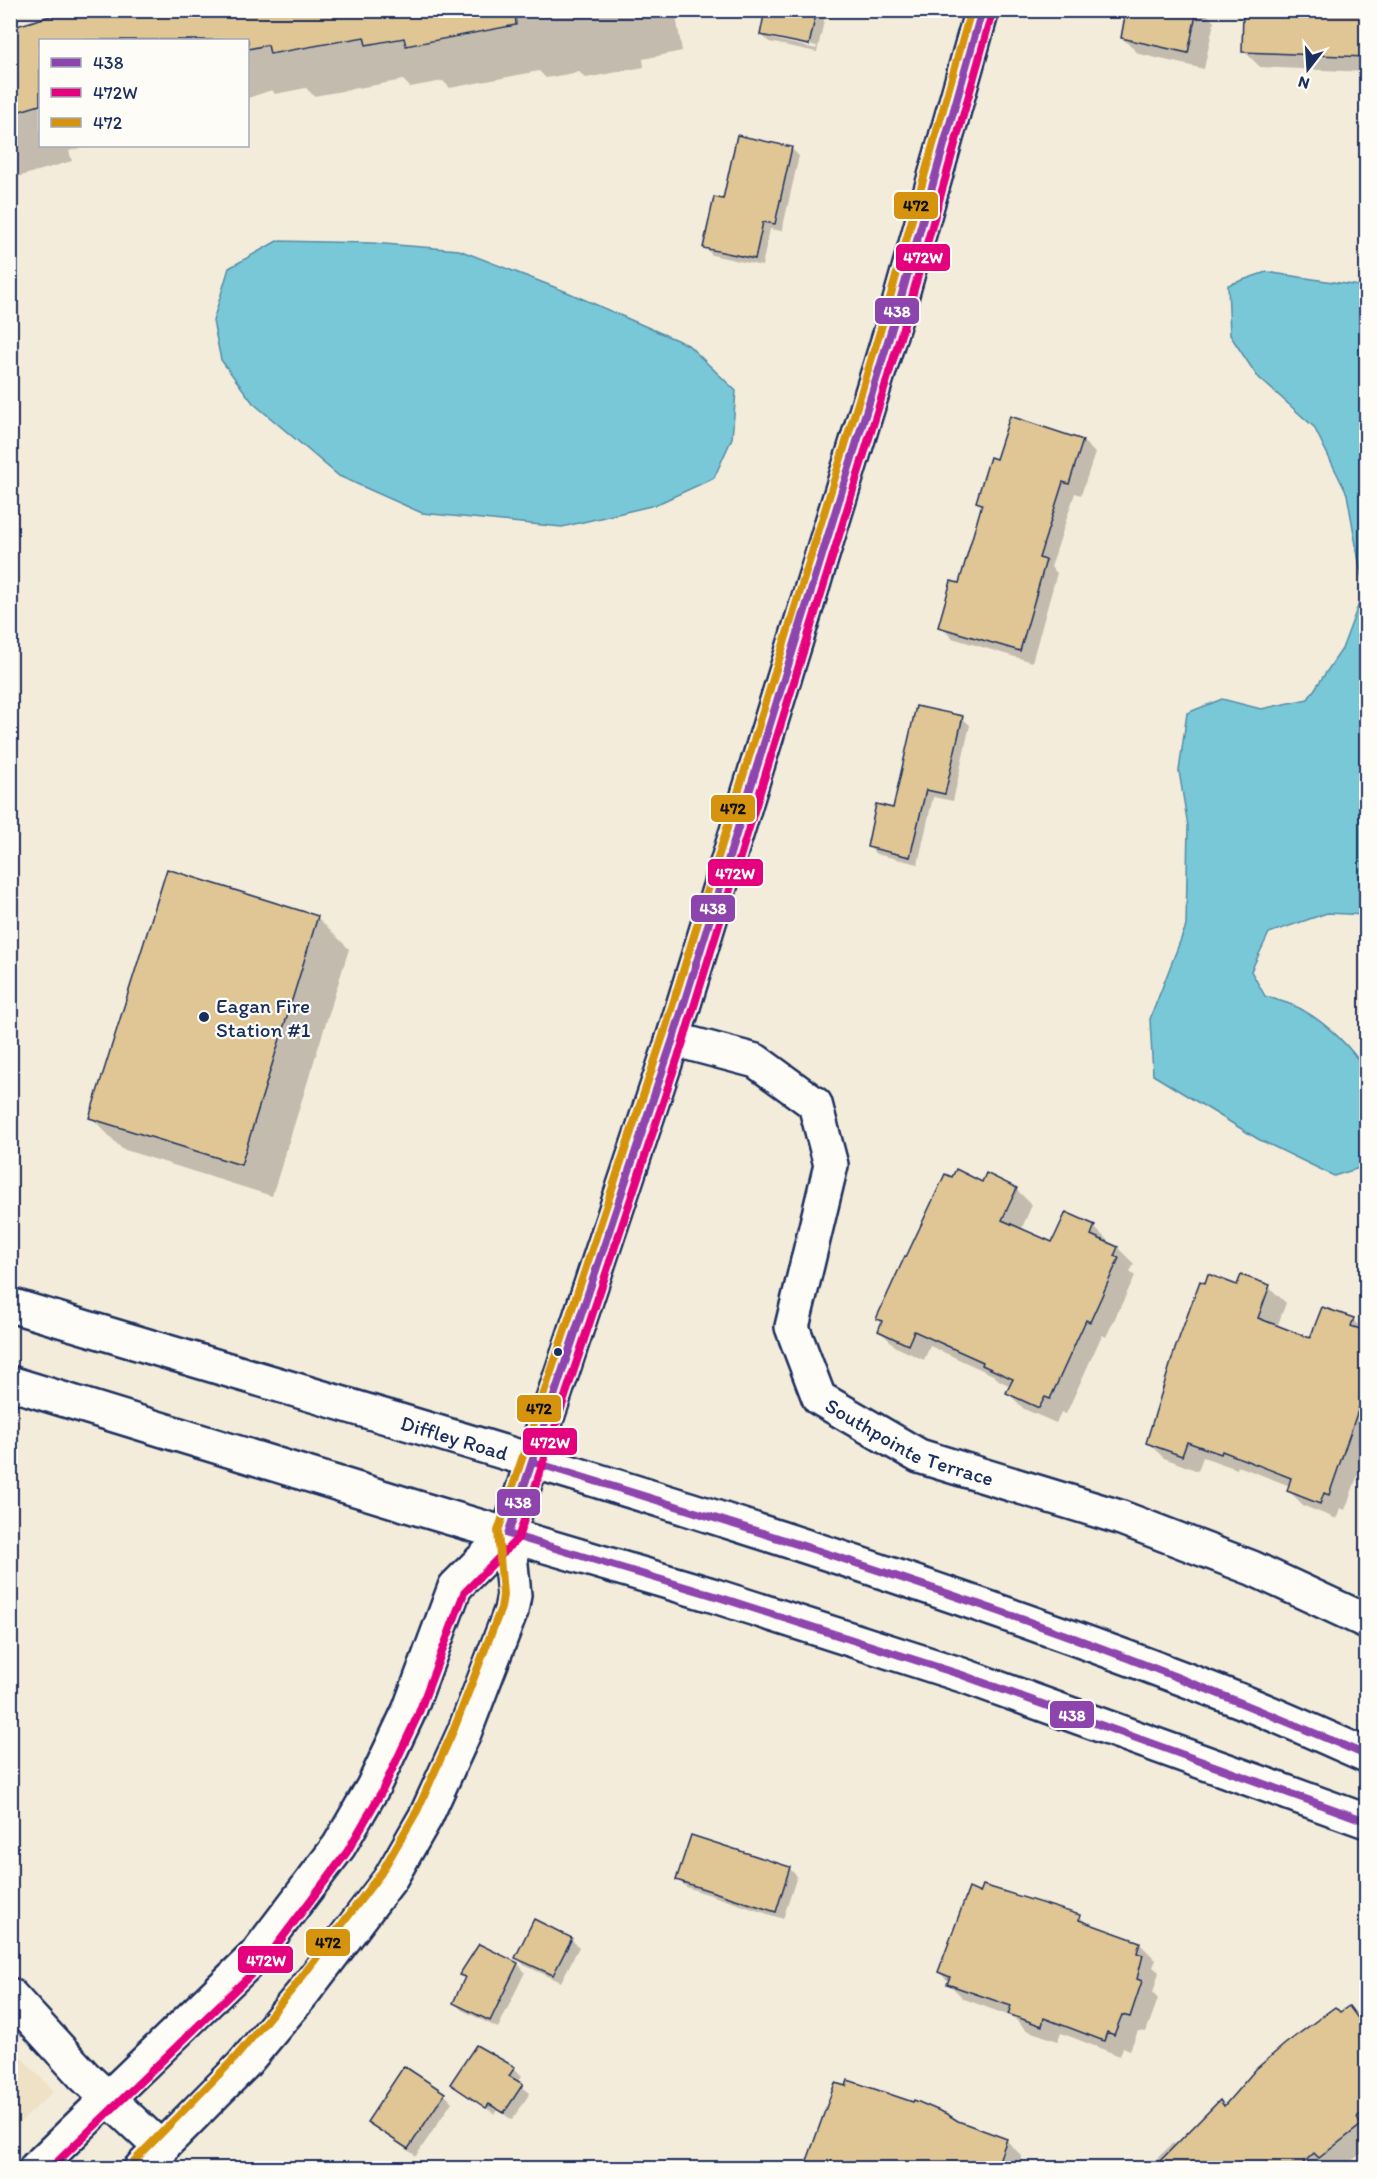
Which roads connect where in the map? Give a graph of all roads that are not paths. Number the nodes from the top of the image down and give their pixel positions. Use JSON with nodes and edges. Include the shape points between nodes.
{"nodes":[{"id":1,"x":982,"y":10,"type":"edge"},
{"id":2,"x":674,"y":1039,"type":"junction"},
{"id":3,"x":10,"y":1305,"type":"edge"},
{"id":4,"x":10,"y":1383,"type":"edge"},
{"id":5,"x":533,"y":1462,"type":"junction"},
{"id":6,"x":508,"y":1534,"type":"junction"},
{"id":7,"x":1366,"y":1621,"type":"edge"},
{"id":8,"x":1366,"y":1755,"type":"edge"},
{"id":9,"x":1366,"y":1821,"type":"edge"},
{"id":10,"x":10,"y":1995,"type":"edge"},
{"id":11,"x":108,"y":2099,"type":"junction"},
{"id":12,"x":152,"y":2159,"type":"edge"},
{"id":13,"x":36,"y":2169,"type":"edge"}],
"edges":[{"from":1,"to":2,"type":"street","via":[[896,315]]},
{"from":2,"to":5,"type":"street"},
{"from":2,"to":7,"type":"street","name":"Southpointe Terrace","via":[[756,1061],[815,1104],[831,1165],[792,1328],[819,1398],[919,1456],[1119,1517],[1252,1568]]},
{"from":3,"to":5,"type":"street","name":"Diffley Road"},
{"from":4,"to":6,"type":"street"},
{"from":5,"to":6,"type":"street"},
{"from":5,"to":8,"type":"street","name":"Diffley Road","via":[[1000,1611],[1245,1703]]},
{"from":6,"to":9,"type":"street","via":[[962,1676]]},
{"from":6,"to":11,"type":"street","via":[[455,1587],[409,1711],[373,1787],[339,1846],[256,1955]]},
{"from":6,"to":12,"type":"street","via":[[514,1595],[511,1611],[464,1733],[426,1816],[390,1879],[303,1993],[243,2065]]},
{"from":10,"to":11,"type":"street"},
{"from":11,"to":12,"type":"street"},
{"from":11,"to":13,"type":"street"}]}
